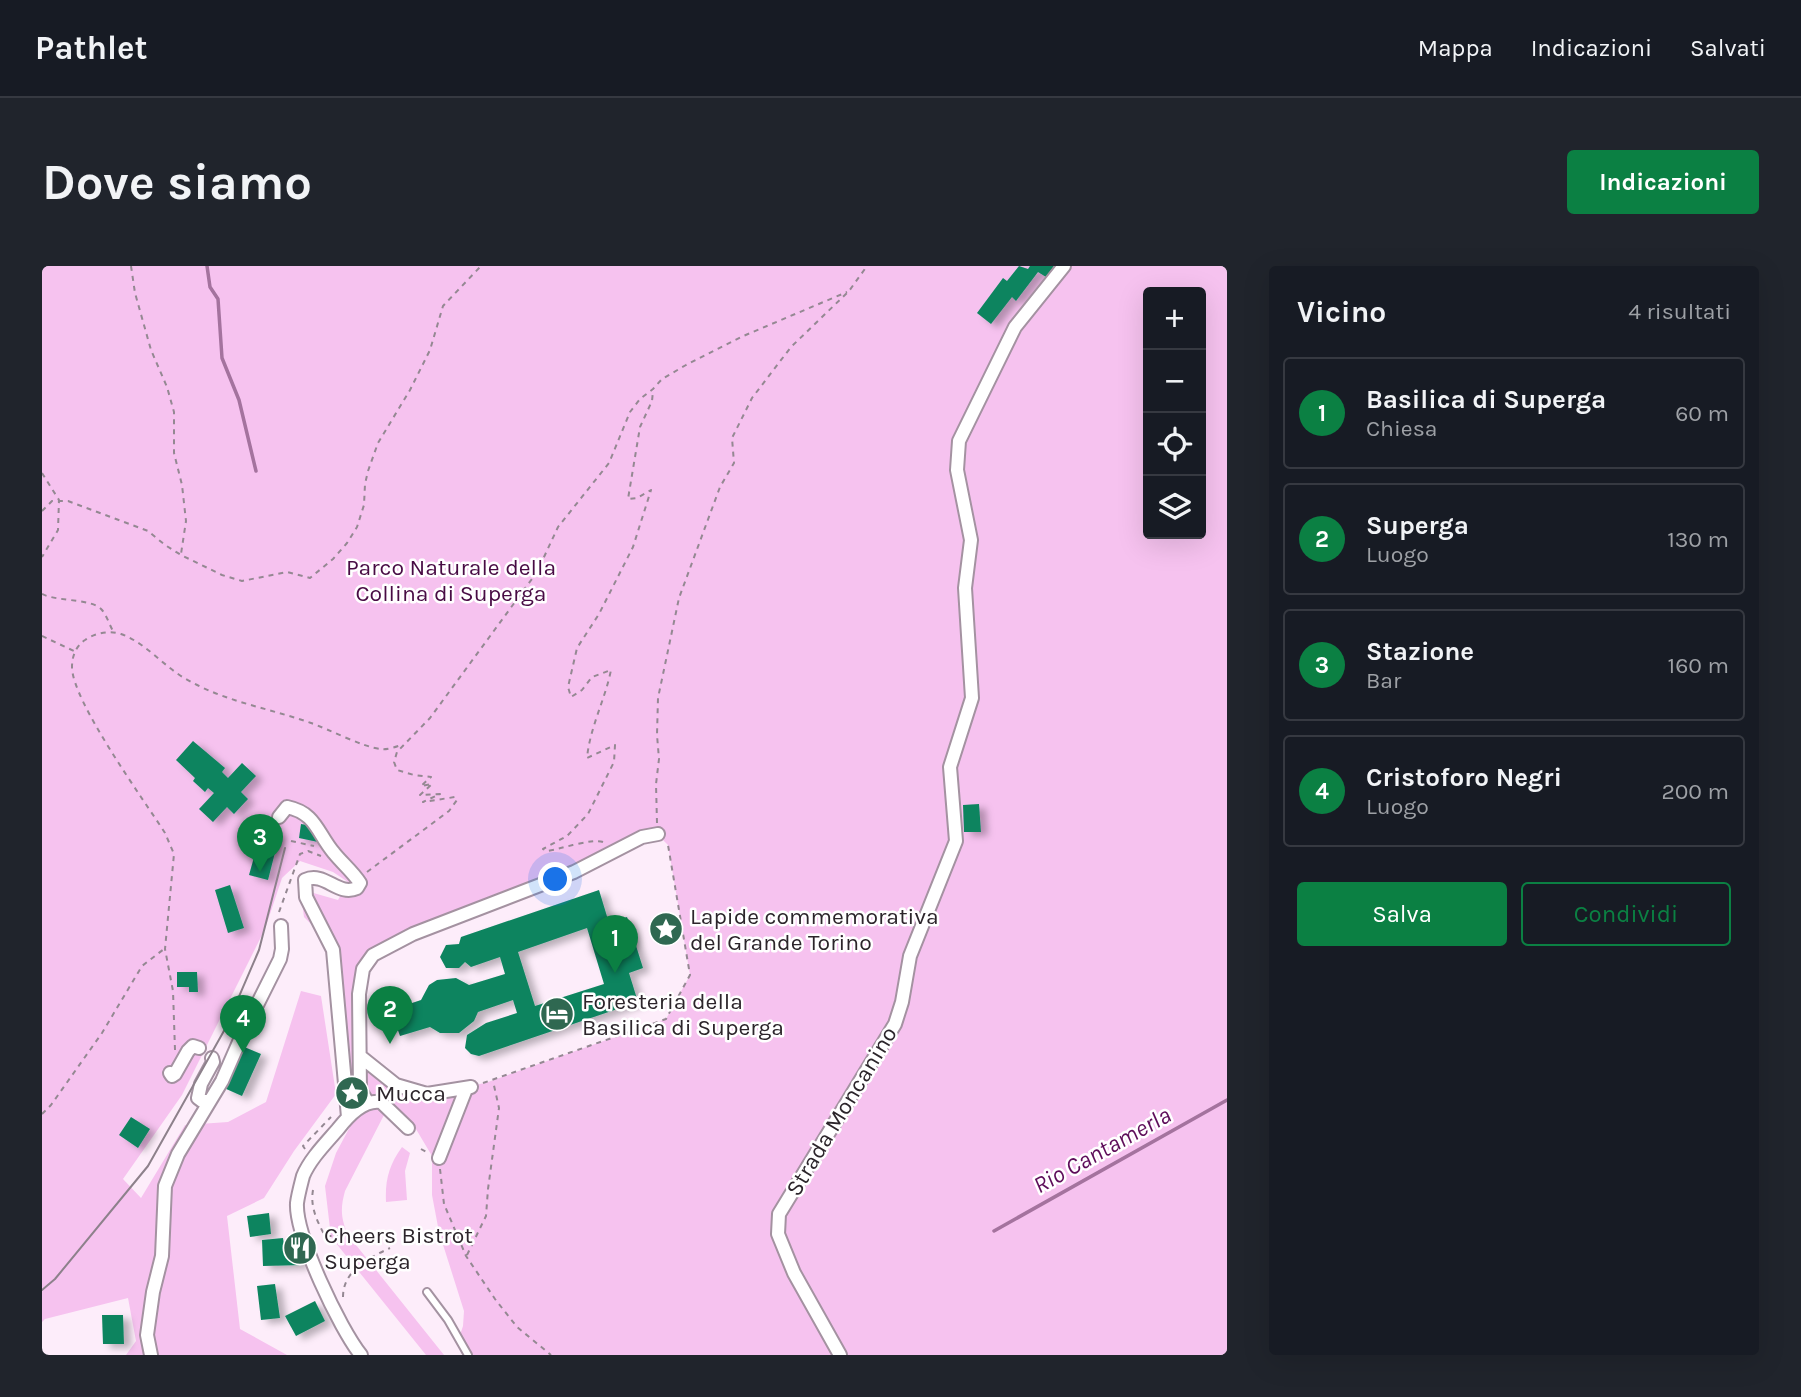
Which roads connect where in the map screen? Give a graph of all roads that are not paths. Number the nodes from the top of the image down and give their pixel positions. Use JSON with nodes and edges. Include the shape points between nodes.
{"nodes":[{"id":1,"x":1064,"y":266,"type":"edge"},
{"id":2,"x":279,"y":817,"type":"dead end"},
{"id":3,"x":658,"y":834,"type":"road end"},
{"id":4,"x":281,"y":926,"type":"road end"},
{"id":5,"x":200,"y":1048,"type":"dead end"},
{"id":6,"x":361,"y":1057,"type":"junction"},
{"id":7,"x":212,"y":1058,"type":"dead end"},
{"id":8,"x":170,"y":1073,"type":"dead end"},
{"id":9,"x":397,"y":1085,"type":"junction"},
{"id":10,"x":364,"y":1098,"type":"junction"},
{"id":11,"x":210,"y":1101,"type":"junction"},
{"id":12,"x":387,"y":1107,"type":"junction"},
{"id":13,"x":348,"y":1116,"type":"junction"},
{"id":14,"x":408,"y":1128,"type":"dead end"},
{"id":15,"x":439,"y":1158,"type":"road end"},
{"id":16,"x":427,"y":1292,"type":"dead end"},
{"id":17,"x":151,"y":1355,"type":"edge"},
{"id":18,"x":360,"y":1355,"type":"edge"},
{"id":19,"x":468,"y":1355,"type":"edge"},
{"id":20,"x":840,"y":1355,"type":"edge"}],
"edges":[{"from":1,"to":20,"type":"street","name":"Strada Moncanino","via":[[1015,327],[959,441],[957,470],[971,540],[964,589],[972,698],[950,767],[956,841],[910,956],[895,1024],[779,1214],[778,1234],[794,1273]]},
{"from":2,"to":13,"type":"street","via":[[287,807],[316,823],[329,847],[359,879],[360,886],[353,891],[318,877],[305,880],[304,886],[333,950]]},
{"from":3,"to":6,"type":"street","via":[[413,934],[373,955],[363,970],[359,994]]},
{"from":4,"to":11,"type":"street","via":[[280,959]]},
{"from":5,"to":8,"type":"street","via":[[193,1046],[175,1074]]},
{"from":6,"to":9,"type":"street"},
{"from":6,"to":10,"type":"street"},
{"from":7,"to":11,"type":"street","via":[[198,1098]]},
{"from":9,"to":12,"type":"street"},
{"from":9,"to":15,"type":"street","via":[[427,1094],[469,1088]]},
{"from":10,"to":12,"type":"street"},
{"from":10,"to":13,"type":"street"},
{"from":11,"to":17,"type":"street","via":[[165,1186],[162,1256],[147,1335]]},
{"from":12,"to":14,"type":"street"},
{"from":13,"to":18,"type":"street","via":[[303,1176],[297,1204],[322,1284]]},
{"from":16,"to":19,"type":"lane"}]}
